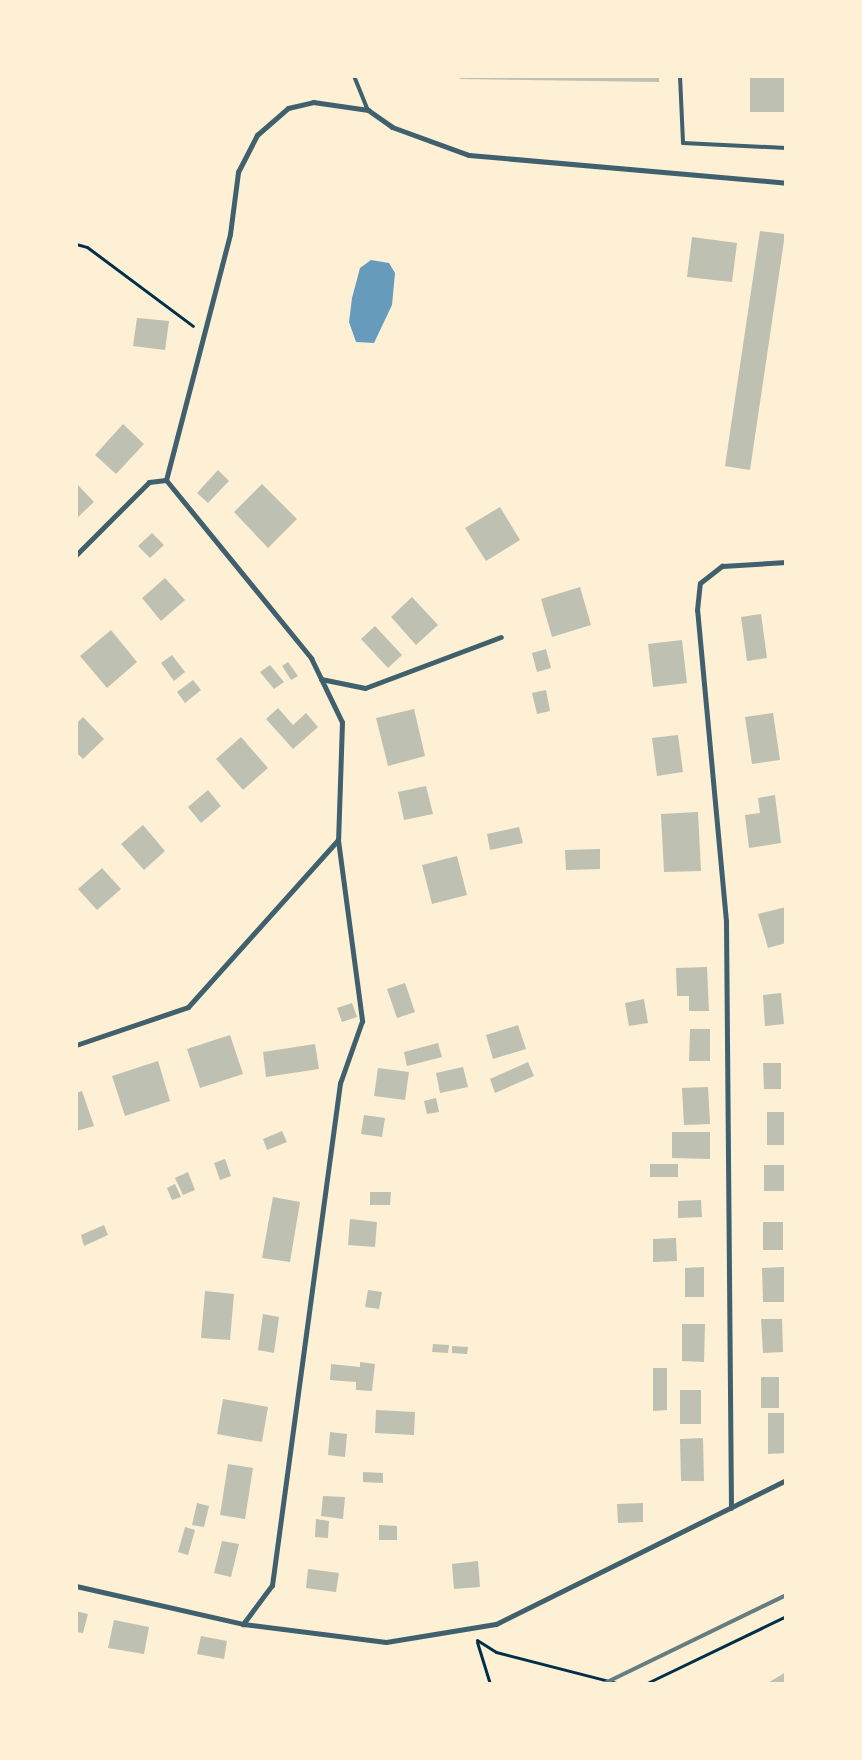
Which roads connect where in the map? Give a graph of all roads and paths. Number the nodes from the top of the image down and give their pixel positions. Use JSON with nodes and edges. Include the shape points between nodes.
{"nodes":[{"id":1,"x":354,"y":76,"type":"edge"},
{"id":2,"x":680,"y":76,"type":"edge"},
{"id":3,"x":368,"y":110,"type":"junction"},
{"id":4,"x":786,"y":148,"type":"edge"},
{"id":5,"x":786,"y":183,"type":"edge"},
{"id":6,"x":76,"y":244,"type":"edge"},
{"id":7,"x":204,"y":334,"type":"junction"},
{"id":8,"x":166,"y":480,"type":"junction"},
{"id":9,"x":76,"y":555,"type":"edge"},
{"id":10,"x":786,"y":562,"type":"edge"},
{"id":11,"x":501,"y":637,"type":"dead end"},
{"id":12,"x":322,"y":678,"type":"junction"},
{"id":13,"x":338,"y":840,"type":"junction"},
{"id":14,"x":76,"y":1045,"type":"edge"},
{"id":15,"x":786,"y":1480,"type":"edge"},
{"id":16,"x":731,"y":1508,"type":"junction"},
{"id":17,"x":76,"y":1586,"type":"edge"},
{"id":18,"x":786,"y":1616,"type":"edge"},
{"id":19,"x":243,"y":1624,"type":"junction"},
{"id":20,"x":460,"y":1630,"type":"junction"},
{"id":21,"x":477,"y":1640,"type":"junction"},
{"id":22,"x":490,"y":1684,"type":"edge"},
{"id":23,"x":621,"y":1684,"type":"edge"},
{"id":24,"x":645,"y":1684,"type":"edge"}],
"edges":[{"from":1,"to":3,"type":"lane"},
{"from":2,"to":4,"type":"lane","via":[[683,143]]},
{"from":3,"to":5,"type":"street","via":[[392,127],[469,155]]},
{"from":3,"to":7,"type":"street","via":[[313,102],[288,108],[257,135],[238,172],[230,234]]},
{"from":6,"to":7,"type":"path","via":[[87,247]]},
{"from":7,"to":8,"type":"street"},
{"from":8,"to":9,"type":"street","via":[[149,482]]},
{"from":8,"to":12,"type":"street","via":[[311,658]]},
{"from":10,"to":16,"type":"street","via":[[722,566],[700,583],[697,610],[726,921]]},
{"from":11,"to":12,"type":"street","via":[[365,688]]},
{"from":12,"to":13,"type":"street","via":[[342,722]]},
{"from":13,"to":14,"type":"street","via":[[188,1008]]},
{"from":13,"to":19,"type":"street","via":[[362,1021],[340,1083],[272,1585]]},
{"from":15,"to":16,"type":"street"},
{"from":16,"to":20,"type":"street","via":[[496,1624]]},
{"from":17,"to":19,"type":"street"},
{"from":18,"to":24,"type":"path"},
{"from":19,"to":20,"type":"street","via":[[386,1642]]},
{"from":20,"to":21,"type":"path"},
{"from":21,"to":22,"type":"path"},
{"from":21,"to":23,"type":"path","via":[[496,1652]]}]}
